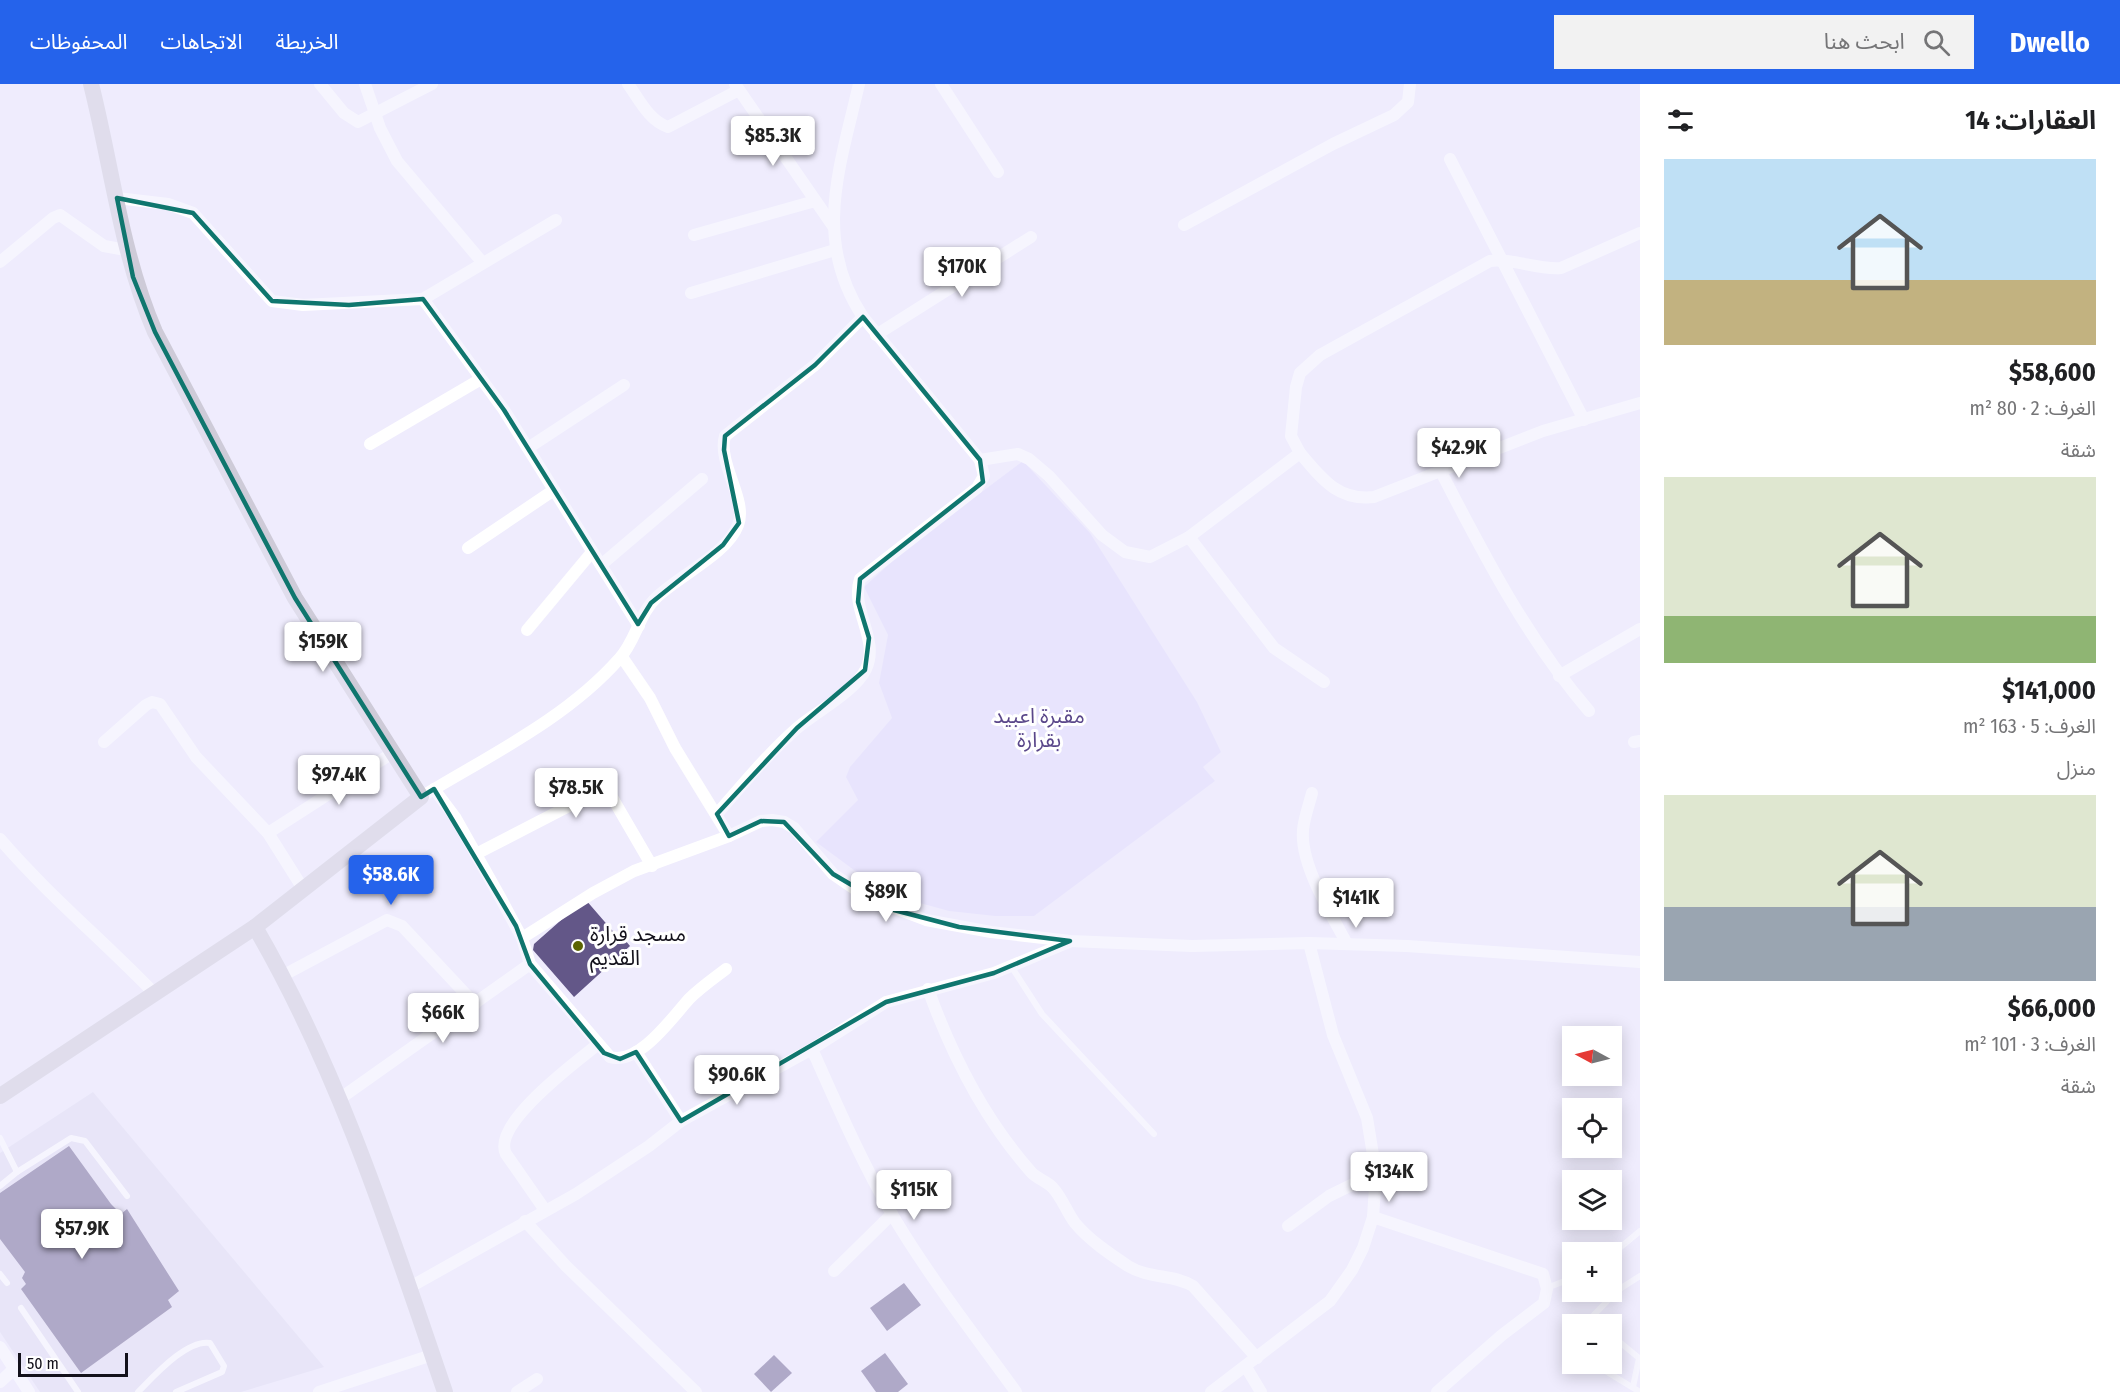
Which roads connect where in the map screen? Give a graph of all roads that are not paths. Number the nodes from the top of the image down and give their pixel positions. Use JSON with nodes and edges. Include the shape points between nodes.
{"nodes":[{"id":1,"x":91,"y":84,"type":"edge"},
{"id":2,"x":320,"y":84,"type":"edge"},
{"id":3,"x":365,"y":84,"type":"edge"},
{"id":4,"x":432,"y":84,"type":"edge"},
{"id":5,"x":628,"y":84,"type":"edge"},
{"id":6,"x":859,"y":84,"type":"edge"},
{"id":7,"x":941,"y":84,"type":"edge"},
{"id":8,"x":1410,"y":84,"type":"edge"},
{"id":9,"x":736,"y":87,"type":"edge"},
{"id":10,"x":376,"y":114,"type":"junction"},
{"id":11,"x":1450,"y":159,"type":"dead end"},
{"id":12,"x":998,"y":172,"type":"dead end"},
{"id":13,"x":117,"y":198,"type":"junction"},
{"id":14,"x":815,"y":201,"type":"junction"},
{"id":15,"x":556,"y":220,"type":"dead end"},
{"id":16,"x":1184,"y":225,"type":"dead end"},
{"id":17,"x":833,"y":226,"type":"junction"},
{"id":18,"x":1640,"y":233,"type":"edge"},
{"id":19,"x":694,"y":236,"type":"dead end"},
{"id":20,"x":1031,"y":237,"type":"dead end"},
{"id":21,"x":126,"y":250,"type":"junction"},
{"id":22,"x":835,"y":250,"type":"junction"},
{"id":23,"x":1502,"y":260,"type":"junction"},
{"id":24,"x":0,"y":262,"type":"edge"},
{"id":25,"x":482,"y":262,"type":"junction"},
{"id":26,"x":691,"y":293,"type":"dead end"},
{"id":27,"x":423,"y":299,"type":"junction"},
{"id":28,"x":863,"y":317,"type":"junction"},
{"id":29,"x":876,"y":335,"type":"junction"},
{"id":30,"x":481,"y":379,"type":"junction"},
{"id":31,"x":624,"y":385,"type":"dead end"},
{"id":32,"x":1640,"y":403,"type":"edge"},
{"id":33,"x":1584,"y":420,"type":"junction"},
{"id":34,"x":370,"y":444,"type":"dead end"},
{"id":35,"x":528,"y":448,"type":"junction"},
{"id":36,"x":1300,"y":453,"type":"junction"},
{"id":37,"x":980,"y":460,"type":"junction"},
{"id":38,"x":1440,"y":470,"type":"junction"},
{"id":39,"x":702,"y":479,"type":"dead end"},
{"id":40,"x":554,"y":490,"type":"junction"},
{"id":41,"x":1189,"y":537,"type":"junction"},
{"id":42,"x":468,"y":548,"type":"dead end"},
{"id":43,"x":592,"y":552,"type":"junction"},
{"id":44,"x":601,"y":565,"type":"junction"},
{"id":45,"x":639,"y":626,"type":"junction"},
{"id":46,"x":1640,"y":629,"type":"edge"},
{"id":47,"x":527,"y":630,"type":"dead end"},
{"id":48,"x":621,"y":657,"type":"junction"},
{"id":49,"x":1559,"y":676,"type":"junction"},
{"id":50,"x":1324,"y":681,"type":"dead end"},
{"id":51,"x":1589,"y":711,"type":"dead end"},
{"id":52,"x":104,"y":742,"type":"dead end"},
{"id":53,"x":394,"y":752,"type":"junction"},
{"id":54,"x":427,"y":793,"type":"junction"},
{"id":55,"x":1312,"y":793,"type":"dead end"},
{"id":56,"x":717,"y":814,"type":"junction"},
{"id":57,"x":268,"y":833,"type":"junction"},
{"id":58,"x":729,"y":836,"type":"junction"},
{"id":59,"x":0,"y":839,"type":"edge"},
{"id":60,"x":476,"y":854,"type":"junction"},
{"id":61,"x":652,"y":866,"type":"junction"},
{"id":62,"x":302,"y":887,"type":"junction"},
{"id":63,"x":255,"y":927,"type":"junction"},
{"id":64,"x":522,"y":938,"type":"junction"},
{"id":65,"x":1070,"y":941,"type":"junction"},
{"id":66,"x":1309,"y":943,"type":"junction"},
{"id":67,"x":1347,"y":944,"type":"junction"},
{"id":68,"x":1640,"y":962,"type":"edge"},
{"id":69,"x":530,"y":964,"type":"junction"},
{"id":70,"x":1011,"y":966,"type":"junction"},
{"id":71,"x":726,"y":969,"type":"dead end"},
{"id":72,"x":282,"y":976,"type":"junction"},
{"id":73,"x":928,"y":989,"type":"junction"},
{"id":74,"x":155,"y":994,"type":"junction"},
{"id":75,"x":475,"y":1004,"type":"junction"},
{"id":76,"x":597,"y":1045,"type":"junction"},
{"id":77,"x":812,"y":1048,"type":"junction"},
{"id":78,"x":636,"y":1052,"type":"junction"},
{"id":79,"x":0,"y":1096,"type":"edge"},
{"id":80,"x":338,"y":1100,"type":"junction"},
{"id":81,"x":681,"y":1121,"type":"junction"},
{"id":82,"x":1154,"y":1134,"type":"dead end"},
{"id":83,"x":0,"y":1138,"type":"edge"},
{"id":84,"x":17,"y":1172,"type":"junction"},
{"id":85,"x":1376,"y":1173,"type":"junction"},
{"id":86,"x":0,"y":1186,"type":"edge"},
{"id":87,"x":127,"y":1196,"type":"dead end"},
{"id":88,"x":545,"y":1210,"type":"junction"},
{"id":89,"x":892,"y":1214,"type":"junction"},
{"id":90,"x":1373,"y":1217,"type":"junction"},
{"id":91,"x":525,"y":1221,"type":"junction"},
{"id":92,"x":1287,"y":1226,"type":"dead end"},
{"id":93,"x":1640,"y":1231,"type":"edge"},
{"id":94,"x":1622,"y":1246,"type":"edge"},
{"id":95,"x":834,"y":1271,"type":"dead end"},
{"id":96,"x":0,"y":1274,"type":"edge"},
{"id":97,"x":1640,"y":1276,"type":"edge"},
{"id":98,"x":1562,"y":1282,"type":"edge"},
{"id":99,"x":7,"y":1283,"type":"dead end"},
{"id":100,"x":410,"y":1287,"type":"junction"},
{"id":101,"x":1546,"y":1288,"type":"junction"},
{"id":102,"x":21,"y":1308,"type":"dead end"},
{"id":103,"x":1597,"y":1314,"type":"edge"},
{"id":104,"x":1622,"y":1344,"type":"edge"},
{"id":105,"x":0,"y":1347,"type":"edge"},
{"id":106,"x":432,"y":1355,"type":"junction"},
{"id":107,"x":1257,"y":1358,"type":"junction"},
{"id":108,"x":1246,"y":1367,"type":"junction"},
{"id":109,"x":14,"y":1369,"type":"junction"},
{"id":110,"x":1611,"y":1374,"type":"edge"},
{"id":111,"x":537,"y":1379,"type":"dead end"},
{"id":112,"x":0,"y":1382,"type":"edge"},
{"id":113,"x":1633,"y":1387,"type":"junction"},
{"id":114,"x":29,"y":1392,"type":"edge"},
{"id":115,"x":78,"y":1392,"type":"edge"},
{"id":116,"x":138,"y":1392,"type":"edge"},
{"id":117,"x":176,"y":1392,"type":"edge"},
{"id":118,"x":319,"y":1392,"type":"edge"},
{"id":119,"x":445,"y":1392,"type":"edge"},
{"id":120,"x":517,"y":1392,"type":"edge"},
{"id":121,"x":696,"y":1392,"type":"edge"},
{"id":122,"x":1016,"y":1392,"type":"edge"},
{"id":123,"x":1211,"y":1392,"type":"edge"},
{"id":124,"x":1261,"y":1392,"type":"edge"},
{"id":125,"x":1437,"y":1392,"type":"edge"},
{"id":126,"x":1640,"y":1392,"type":"edge"}],
"edges":[{"from":1,"to":13,"type":"street"},
{"from":2,"to":10,"type":"street","via":[[354,122]]},
{"from":3,"to":10,"type":"street"},
{"from":4,"to":10,"type":"street"},
{"from":5,"to":9,"type":"street","via":[[653,118],[668,127]]},
{"from":6,"to":17,"type":"street","via":[[842,154]]},
{"from":7,"to":12,"type":"street"},
{"from":8,"to":16,"type":"street","via":[[1408,102],[1394,116],[1333,144]]},
{"from":9,"to":14,"type":"street"},
{"from":10,"to":25,"type":"street","via":[[398,160]]},
{"from":11,"to":23,"type":"street"},
{"from":13,"to":21,"type":"street"},
{"from":13,"to":27,"type":"street","via":[[168,204],[194,213],[272,301],[349,305]]},
{"from":14,"to":17,"type":"street"},
{"from":14,"to":19,"type":"street"},
{"from":15,"to":25,"type":"street"},
{"from":17,"to":22,"type":"street"},
{"from":18,"to":23,"type":"street","via":[[1561,268]]},
{"from":20,"to":29,"type":"street"},
{"from":21,"to":24,"type":"street","via":[[104,246],[60,215]]},
{"from":21,"to":53,"type":"street","via":[[155,332],[295,598]]},
{"from":22,"to":26,"type":"street"},
{"from":22,"to":28,"type":"street","via":[[844,285]]},
{"from":23,"to":33,"type":"street"},
{"from":23,"to":36,"type":"street","via":[[1490,261],[1305,366],[1298,379],[1291,427]]},
{"from":25,"to":27,"type":"street"},
{"from":27,"to":30,"type":"street"},
{"from":28,"to":29,"type":"street"},
{"from":28,"to":45,"type":"street","via":[[815,364],[725,436],[724,450],[740,510],[739,523],[723,545],[651,603]]},
{"from":29,"to":37,"type":"street"},
{"from":30,"to":34,"type":"street"},
{"from":30,"to":35,"type":"street"},
{"from":31,"to":35,"type":"street"},
{"from":32,"to":33,"type":"street"},
{"from":33,"to":38,"type":"street","via":[[1543,431]]},
{"from":35,"to":40,"type":"street"},
{"from":36,"to":38,"type":"street","via":[[1337,491],[1354,498],[1374,497]]},
{"from":36,"to":41,"type":"street"},
{"from":37,"to":41,"type":"street","via":[[1018,454],[1029,459],[1102,535],[1125,552],[1150,557]]},
{"from":37,"to":56,"type":"street","via":[[984,476],[977,488],[860,579],[858,602],[869,638],[865,670],[854,684],[797,728]]},
{"from":38,"to":49,"type":"street","via":[[1481,551]]},
{"from":39,"to":44,"type":"street"},
{"from":40,"to":42,"type":"street"},
{"from":40,"to":43,"type":"street"},
{"from":41,"to":50,"type":"street","via":[[1274,648]]},
{"from":43,"to":44,"type":"street"},
{"from":43,"to":47,"type":"street"},
{"from":44,"to":45,"type":"street"},
{"from":45,"to":48,"type":"street"},
{"from":46,"to":49,"type":"street"},
{"from":48,"to":54,"type":"street","via":[[567,705]]},
{"from":48,"to":56,"type":"street","via":[[650,698],[675,748]]},
{"from":49,"to":51,"type":"street"},
{"from":52,"to":57,"type":"street","via":[[146,705],[160,704],[196,757]]},
{"from":53,"to":54,"type":"street"},
{"from":53,"to":57,"type":"street"},
{"from":54,"to":60,"type":"street","via":[[455,817]]},
{"from":54,"to":62,"type":"street"},
{"from":55,"to":67,"type":"street","via":[[1303,847]]},
{"from":56,"to":58,"type":"street"},
{"from":57,"to":62,"type":"street"},
{"from":58,"to":61,"type":"street"},
{"from":58,"to":65,"type":"street","via":[[761,821],[784,822],[794,828],[833,874],[894,910],[959,927]]},
{"from":59,"to":74,"type":"street","via":[[61,906],[116,953]]},
{"from":60,"to":61,"type":"street","via":[[595,792],[604,791],[609,792]]},
{"from":60,"to":64,"type":"street"},
{"from":61,"to":64,"type":"street","via":[[592,893]]},
{"from":62,"to":63,"type":"street"},
{"from":63,"to":72,"type":"street"},
{"from":63,"to":74,"type":"street"},
{"from":64,"to":69,"type":"street"},
{"from":65,"to":66,"type":"street","via":[[1192,946]]},
{"from":65,"to":70,"type":"street"},
{"from":66,"to":67,"type":"street"},
{"from":66,"to":85,"type":"street","via":[[1333,1035],[1367,1118]]},
{"from":67,"to":68,"type":"street"},
{"from":69,"to":75,"type":"street"},
{"from":69,"to":76,"type":"street"},
{"from":70,"to":73,"type":"street"},
{"from":70,"to":82,"type":"lane","via":[[1042,1014]]},
{"from":71,"to":78,"type":"street"},
{"from":72,"to":75,"type":"street","via":[[387,920],[402,926]]},
{"from":72,"to":80,"type":"street"},
{"from":73,"to":77,"type":"street","via":[[886,1002]]},
{"from":73,"to":107,"type":"street","via":[[943,1032],[994,1120],[1032,1173],[1053,1188],[1075,1222],[1103,1248],[1137,1271],[1193,1286]]},
{"from":74,"to":79,"type":"street"},
{"from":75,"to":80,"type":"street"},
{"from":76,"to":78,"type":"street","via":[[615,1058],[627,1058]]},
{"from":76,"to":88,"type":"street","via":[[541,1091],[506,1136],[506,1154]]},
{"from":77,"to":81,"type":"street"},
{"from":77,"to":89,"type":"street"},
{"from":78,"to":81,"type":"street"},
{"from":80,"to":100,"type":"street"},
{"from":81,"to":88,"type":"street","via":[[592,1184]]},
{"from":83,"to":84,"type":"lane"},
{"from":84,"to":86,"type":"lane"},
{"from":84,"to":87,"type":"lane","via":[[70,1138],[78,1138],[85,1141]]},
{"from":85,"to":90,"type":"street"},
{"from":85,"to":92,"type":"street","via":[[1329,1196]]},
{"from":88,"to":91,"type":"street"},
{"from":89,"to":95,"type":"street"},
{"from":89,"to":122,"type":"street","via":[[936,1283]]},
{"from":90,"to":101,"type":"street","via":[[1532,1268],[1543,1274]]},
{"from":90,"to":107,"type":"street","via":[[1353,1270],[1330,1301]]},
{"from":91,"to":100,"type":"street"},
{"from":91,"to":121,"type":"street"},
{"from":93,"to":94,"type":"lane"},
{"from":96,"to":99,"type":"lane"},
{"from":97,"to":103,"type":"lane","via":[[1618,1290]]},
{"from":98,"to":101,"type":"lane"},
{"from":100,"to":106,"type":"street"},
{"from":101,"to":125,"type":"street","via":[[1544,1303]]},
{"from":102,"to":115,"type":"lane"},
{"from":104,"to":113,"type":"lane","via":[[1639,1358]]},
{"from":105,"to":109,"type":"street"},
{"from":106,"to":118,"type":"street"},
{"from":106,"to":119,"type":"street"},
{"from":107,"to":108,"type":"street"},
{"from":108,"to":123,"type":"street"},
{"from":108,"to":124,"type":"street"},
{"from":109,"to":112,"type":"street"},
{"from":109,"to":114,"type":"street"},
{"from":110,"to":113,"type":"lane"},
{"from":111,"to":120,"type":"street"},
{"from":113,"to":126,"type":"lane"},
{"from":116,"to":117,"type":"lane","via":[[166,1364],[196,1344],[210,1343],[224,1366],[222,1372]]}]}
